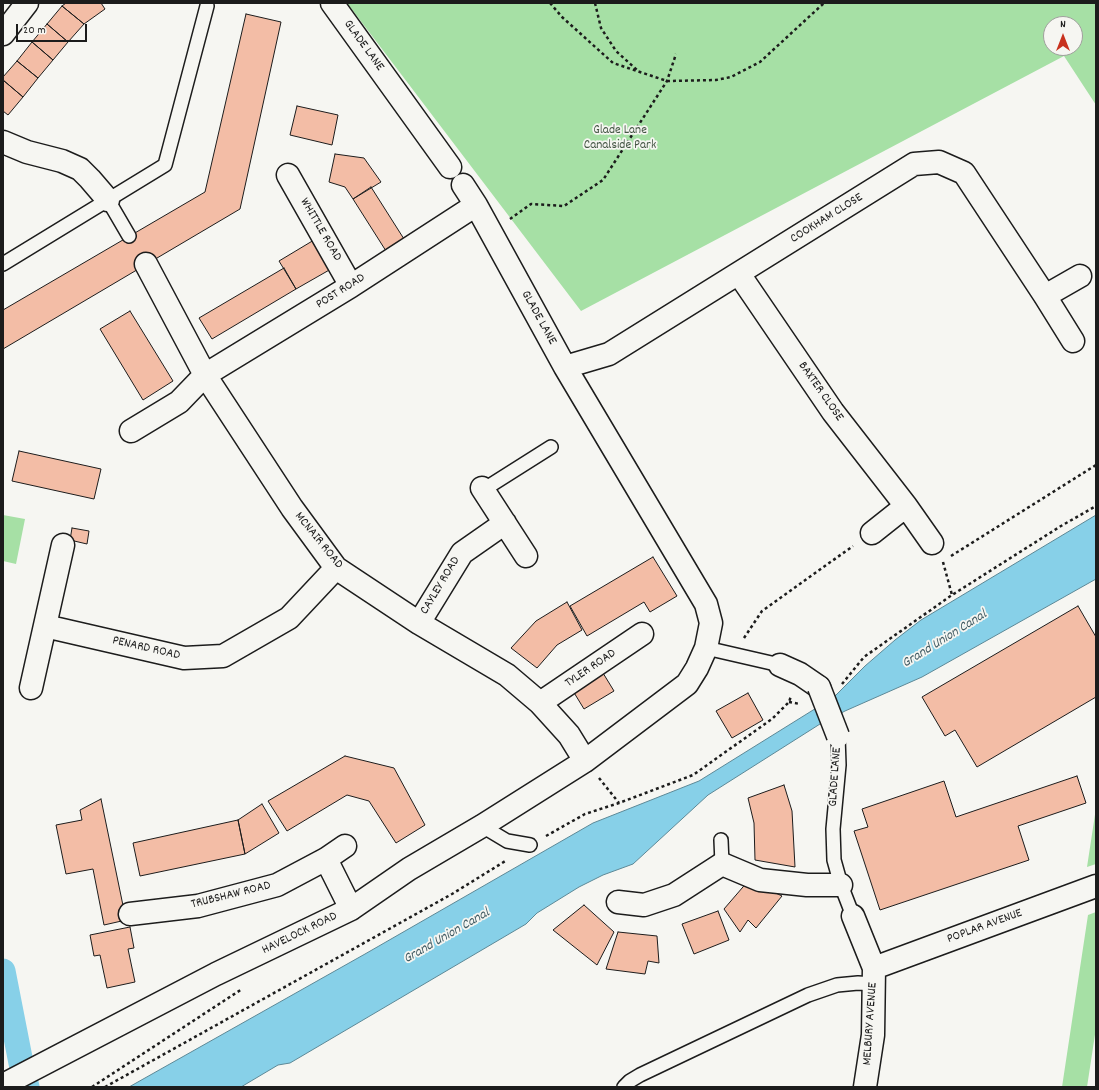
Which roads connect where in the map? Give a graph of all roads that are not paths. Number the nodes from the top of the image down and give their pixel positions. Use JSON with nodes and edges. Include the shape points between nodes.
{"nodes":[{"id":1,"x":27,"y":3,"type":"edge"},
{"id":2,"x":332,"y":3,"type":"edge"},
{"id":3,"x":207,"y":6,"type":"dead end"},
{"id":4,"x":3,"y":34,"type":"edge"},
{"id":5,"x":3,"y":142,"type":"edge"},
{"id":6,"x":450,"y":166,"type":"joint"},
{"id":7,"x":288,"y":175,"type":"dead end"},
{"id":8,"x":463,"y":185,"type":"joint"},
{"id":9,"x":108,"y":200,"type":"junction"},
{"id":10,"x":476,"y":205,"type":"junction"},
{"id":11,"x":129,"y":236,"type":"dead end"},
{"id":12,"x":3,"y":264,"type":"edge"},
{"id":13,"x":146,"y":264,"type":"dead end"},
{"id":14,"x":739,"y":274,"type":"junction"},
{"id":15,"x":1080,"y":276,"type":"dead end"},
{"id":16,"x":352,"y":286,"type":"junction"},
{"id":17,"x":1045,"y":296,"type":"junction"},
{"id":18,"x":1072,"y":341,"type":"dead end"},
{"id":19,"x":564,"y":367,"type":"junction"},
{"id":20,"x":204,"y":375,"type":"junction"},
{"id":21,"x":131,"y":431,"type":"dead end"},
{"id":22,"x":551,"y":447,"type":"dead end"},
{"id":23,"x":482,"y":489,"type":"joint"},
{"id":24,"x":906,"y":506,"type":"junction"},
{"id":25,"x":505,"y":523,"type":"junction"},
{"id":26,"x":872,"y":533,"type":"road end"},
{"id":27,"x":63,"y":545,"type":"dead end"},
{"id":28,"x":937,"y":552,"type":"road end"},
{"id":29,"x":526,"y":556,"type":"dead end"},
{"id":30,"x":336,"y":568,"type":"junction"},
{"id":31,"x":419,"y":622,"type":"junction"},
{"id":32,"x":45,"y":626,"type":"junction"},
{"id":33,"x":642,"y":634,"type":"dead end"},
{"id":34,"x":706,"y":648,"type":"junction"},
{"id":35,"x":780,"y":665,"type":"joint"},
{"id":36,"x":31,"y":688,"type":"dead end"},
{"id":37,"x":540,"y":703,"type":"junction"},
{"id":38,"x":838,"y":736,"type":"joint"},
{"id":39,"x":585,"y":761,"type":"junction"},
{"id":40,"x":482,"y":826,"type":"junction"},
{"id":41,"x":721,"y":840,"type":"dead end"},
{"id":42,"x":530,"y":845,"type":"road end"},
{"id":43,"x":345,"y":846,"type":"dead end"},
{"id":44,"x":326,"y":859,"type":"junction"},
{"id":45,"x":722,"y":864,"type":"junction"},
{"id":46,"x":841,"y":885,"type":"junction"},
{"id":47,"x":1096,"y":886,"type":"edge"},
{"id":48,"x":618,"y":902,"type":"dead end"},
{"id":49,"x":351,"y":909,"type":"junction"},
{"id":50,"x":130,"y":914,"type":"dead end"},
{"id":51,"x":853,"y":916,"type":"joint"},
{"id":52,"x":874,"y":976,"type":"junction"},
{"id":53,"x":3,"y":1085,"type":"edge"},
{"id":54,"x":624,"y":1087,"type":"edge"},
{"id":55,"x":865,"y":1087,"type":"edge"}],
"edges":[{"from":1,"to":4,"type":"street"},
{"from":2,"to":6,"type":"street","name":"GLADE LANE"},
{"from":3,"to":9,"type":"lane","via":[[165,164]]},
{"from":5,"to":9,"type":"street","via":[[80,169]]},
{"from":6,"to":8,"type":"lane","name":"GLADE LANE"},
{"from":7,"to":16,"type":"street","name":"WHITTLE ROAD"},
{"from":8,"to":10,"type":"street","name":"GLADE LANE"},
{"from":9,"to":11,"type":"lane"},
{"from":9,"to":12,"type":"lane"},
{"from":10,"to":16,"type":"street","name":"POST ROAD"},
{"from":10,"to":19,"type":"street","name":"GLADE LANE"},
{"from":13,"to":20,"type":"street","name":"MCNAIR ROAD"},
{"from":14,"to":17,"type":"street","name":"COOKHAM CLOSE","via":[[914,164],[939,162],[964,173]]},
{"from":14,"to":19,"type":"street","name":"COOKHAM CLOSE","via":[[609,354]]},
{"from":14,"to":24,"type":"street","name":"BAXTER CLOSE","via":[[833,412]]},
{"from":15,"to":17,"type":"street"},
{"from":16,"to":20,"type":"street","name":"POST ROAD"},
{"from":17,"to":18,"type":"street","name":"COOKHAM CLOSE"},
{"from":19,"to":34,"type":"street","name":"GLADE LANE","via":[[706,604],[711,623]]},
{"from":20,"to":21,"type":"street","name":"POST ROAD","via":[[179,402]]},
{"from":20,"to":30,"type":"street","name":"MCNAIR ROAD","via":[[292,508]]},
{"from":22,"to":23,"type":"lane"},
{"from":23,"to":25,"type":"street"},
{"from":24,"to":26,"type":"street"},
{"from":24,"to":28,"type":"street","name":"BAXTER CLOSE"},
{"from":25,"to":29,"type":"street"},
{"from":25,"to":31,"type":"street","name":"CAYLEY ROAD","via":[[462,553]]},
{"from":27,"to":32,"type":"street"},
{"from":30,"to":31,"type":"street","name":"MCNAIR ROAD"},
{"from":30,"to":32,"type":"street","name":"PENARD ROAD","via":[[289,618],[223,656],[184,658]]},
{"from":31,"to":37,"type":"street","name":"MCNAIR ROAD","via":[[507,675]]},
{"from":32,"to":36,"type":"street"},
{"from":33,"to":37,"type":"street","name":"TYLER ROAD"},
{"from":34,"to":35,"type":"lane"},
{"from":34,"to":39,"type":"street","name":"GLADE LANE","via":[[687,684]]},
{"from":35,"to":38,"type":"street","name":"GLADE LANE","bridge":true,"via":[[828,688]]},
{"from":37,"to":39,"type":"street","name":"MCNAIR ROAD","via":[[569,735]]},
{"from":38,"to":46,"type":"lane","name":"GLADE LANE","via":[[839,765],[833,829],[834,860]]},
{"from":39,"to":40,"type":"street","name":"HAVELOCK ROAD"},
{"from":40,"to":42,"type":"lane","via":[[507,841]]},
{"from":40,"to":49,"type":"street","name":"HAVELOCK ROAD","via":[[409,869]]},
{"from":41,"to":45,"type":"lane"},
{"from":43,"to":44,"type":"street","name":"TRUBSHAW ROAD"},
{"from":44,"to":49,"type":"street"},
{"from":44,"to":50,"type":"street","name":"TRUBSHAW ROAD","via":[[277,885],[198,906]]},
{"from":45,"to":46,"type":"street","via":[[760,880],[806,885]]},
{"from":45,"to":48,"type":"street","via":[[674,895],[644,905]]},
{"from":46,"to":51,"type":"lane","name":"GLADE LANE"},
{"from":47,"to":52,"type":"street","name":"POPLAR AVENUE"},
{"from":49,"to":53,"type":"street","name":"HAVELOCK ROAD","via":[[216,974]]},
{"from":51,"to":52,"type":"street","name":"MELBURY AVENUE"},
{"from":52,"to":54,"type":"lane","via":[[858,983],[837,985],[808,995],[640,1075]]},
{"from":52,"to":55,"type":"street","name":"MELBURY AVENUE","via":[[873,1035]]}]}
